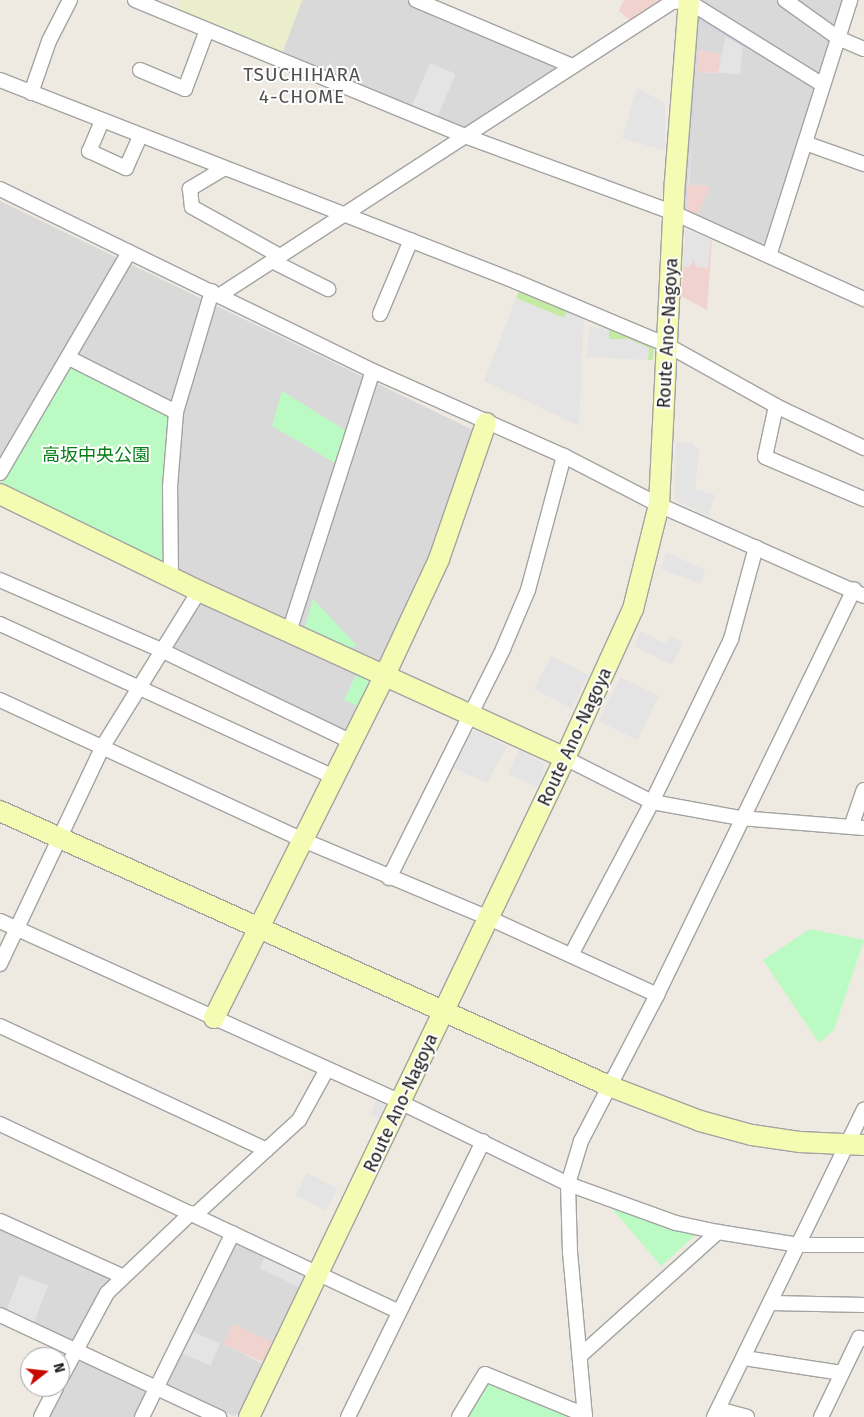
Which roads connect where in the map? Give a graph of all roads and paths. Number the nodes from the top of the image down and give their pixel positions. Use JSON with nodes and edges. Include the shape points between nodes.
{"nodes":[{"id":1,"x":70,"y":0,"type":"edge"},
{"id":2,"x":134,"y":0,"type":"edge"},
{"id":3,"x":416,"y":0,"type":"edge"},
{"id":4,"x":688,"y":0,"type":"edge"},
{"id":5,"x":785,"y":0,"type":"edge"},
{"id":6,"x":850,"y":0,"type":"edge"},
{"id":7,"x":207,"y":30,"type":"junction"},
{"id":8,"x":838,"y":38,"type":"junction"},
{"id":9,"x":864,"y":48,"type":"edge"},
{"id":10,"x":572,"y":66,"type":"junction"},
{"id":11,"x":140,"y":70,"type":"dead end"},
{"id":12,"x":0,"y":80,"type":"edge"},
{"id":13,"x":823,"y":84,"type":"junction"},
{"id":14,"x":31,"y":93,"type":"junction"},
{"id":15,"x":102,"y":121,"type":"junction"},
{"id":16,"x":140,"y":136,"type":"junction"},
{"id":17,"x":465,"y":136,"type":"junction"},
{"id":18,"x":805,"y":143,"type":"junction"},
{"id":19,"x":864,"y":164,"type":"edge"},
{"id":20,"x":223,"y":169,"type":"junction"},
{"id":21,"x":0,"y":189,"type":"edge"},
{"id":22,"x":674,"y":213,"type":"junction"},
{"id":23,"x":344,"y":214,"type":"junction"},
{"id":24,"x":410,"y":240,"type":"junction"},
{"id":25,"x":130,"y":252,"type":"junction"},
{"id":26,"x":769,"y":256,"type":"junction"},
{"id":27,"x":276,"y":258,"type":"junction"},
{"id":28,"x":328,"y":289,"type":"dead end"},
{"id":29,"x":216,"y":293,"type":"junction"},
{"id":30,"x":864,"y":299,"type":"edge"},
{"id":31,"x":380,"y":314,"type":"dead end"},
{"id":32,"x":667,"y":345,"type":"junction"},
{"id":33,"x":69,"y":358,"type":"junction"},
{"id":34,"x":372,"y":371,"type":"junction"},
{"id":35,"x":776,"y":406,"type":"junction"},
{"id":36,"x":176,"y":412,"type":"junction"},
{"id":37,"x":486,"y":423,"type":"junction"},
{"id":38,"x":864,"y":448,"type":"edge"},
{"id":39,"x":564,"y":456,"type":"junction"},
{"id":40,"x":0,"y":473,"type":"edge"},
{"id":41,"x":0,"y":494,"type":"edge"},
{"id":42,"x":864,"y":499,"type":"edge"},
{"id":43,"x":659,"y":505,"type":"junction"},
{"id":44,"x":756,"y":547,"type":"junction"},
{"id":45,"x":171,"y":578,"type":"junction"},
{"id":46,"x":0,"y":580,"type":"edge"},
{"id":47,"x":199,"y":591,"type":"junction"},
{"id":48,"x":859,"y":592,"type":"edge"},
{"id":49,"x":0,"y":624,"type":"edge"},
{"id":50,"x":289,"y":632,"type":"junction"},
{"id":51,"x":163,"y":651,"type":"junction"},
{"id":52,"x":385,"y":675,"type":"junction"},
{"id":53,"x":142,"y":687,"type":"junction"},
{"id":54,"x":0,"y":700,"type":"edge"},
{"id":55,"x":469,"y":714,"type":"junction"},
{"id":56,"x":352,"y":742,"type":"junction"},
{"id":57,"x":103,"y":746,"type":"junction"},
{"id":58,"x":565,"y":758,"type":"junction"},
{"id":59,"x":334,"y":777,"type":"junction"},
{"id":60,"x":864,"y":790,"type":"edge"},
{"id":61,"x":652,"y":802,"type":"junction"},
{"id":62,"x":0,"y":810,"type":"edge"},
{"id":63,"x":740,"y":818,"type":"junction"},
{"id":64,"x":857,"y":828,"type":"edge"},
{"id":65,"x":58,"y":836,"type":"junction"},
{"id":66,"x":303,"y":840,"type":"junction"},
{"id":67,"x":389,"y":878,"type":"junction"},
{"id":68,"x":489,"y":918,"type":"junction"},
{"id":69,"x":0,"y":921,"type":"edge"},
{"id":70,"x":16,"y":928,"type":"junction"},
{"id":71,"x":261,"y":928,"type":"junction"},
{"id":72,"x":571,"y":956,"type":"junction"},
{"id":73,"x":0,"y":964,"type":"edge"},
{"id":74,"x":657,"y":995,"type":"junction"},
{"id":75,"x":445,"y":1009,"type":"junction"},
{"id":76,"x":214,"y":1018,"type":"junction"},
{"id":77,"x":0,"y":1026,"type":"edge"},
{"id":78,"x":327,"y":1069,"type":"junction"},
{"id":79,"x":609,"y":1086,"type":"junction"},
{"id":80,"x":400,"y":1102,"type":"junction"},
{"id":81,"x":864,"y":1110,"type":"edge"},
{"id":82,"x":0,"y":1124,"type":"edge"},
{"id":83,"x":483,"y":1141,"type":"junction"},
{"id":84,"x":855,"y":1144,"type":"edge"},
{"id":85,"x":267,"y":1150,"type":"junction"},
{"id":86,"x":568,"y":1184,"type":"junction"},
{"id":87,"x":193,"y":1214,"type":"junction"},
{"id":88,"x":0,"y":1221,"type":"edge"},
{"id":89,"x":718,"y":1232,"type":"junction"},
{"id":90,"x":233,"y":1234,"type":"junction"},
{"id":91,"x":799,"y":1245,"type":"junction"},
{"id":92,"x":864,"y":1245,"type":"edge"},
{"id":93,"x":320,"y":1274,"type":"junction"},
{"id":94,"x":122,"y":1276,"type":"junction"},
{"id":95,"x":771,"y":1303,"type":"junction"},
{"id":96,"x":864,"y":1305,"type":"edge"},
{"id":97,"x":399,"y":1312,"type":"junction"},
{"id":98,"x":0,"y":1315,"type":"edge"},
{"id":99,"x":864,"y":1339,"type":"edge"},
{"id":100,"x":77,"y":1348,"type":"junction"},
{"id":101,"x":582,"y":1354,"type":"junction"},
{"id":102,"x":744,"y":1358,"type":"junction"},
{"id":103,"x":70,"y":1361,"type":"edge"},
{"id":104,"x":842,"y":1373,"type":"junction"},
{"id":105,"x":157,"y":1386,"type":"junction"},
{"id":106,"x":51,"y":1397,"type":"edge"},
{"id":107,"x":716,"y":1413,"type":"edge"},
{"id":108,"x":585,"y":1416,"type":"edge"},
{"id":109,"x":41,"y":1417,"type":"edge"},
{"id":110,"x":142,"y":1417,"type":"edge"},
{"id":111,"x":219,"y":1417,"type":"edge"},
{"id":112,"x":249,"y":1417,"type":"edge"},
{"id":113,"x":348,"y":1417,"type":"edge"},
{"id":114,"x":459,"y":1417,"type":"edge"},
{"id":115,"x":747,"y":1417,"type":"edge"},
{"id":116,"x":820,"y":1417,"type":"edge"}],
"edges":[{"from":1,"to":14,"type":"street","via":[[49,42]]},
{"from":2,"to":7,"type":"street"},
{"from":3,"to":10,"type":"street"},
{"from":4,"to":10,"type":"street","via":[[672,2]]},
{"from":4,"to":13,"type":"street"},
{"from":4,"to":22,"type":"street","name":"Route Ano-Nagoya"},
{"from":5,"to":8,"type":"street"},
{"from":6,"to":8,"type":"street"},
{"from":7,"to":11,"type":"street","via":[[185,89]]},
{"from":7,"to":17,"type":"street"},
{"from":8,"to":9,"type":"street"},
{"from":8,"to":13,"type":"street"},
{"from":10,"to":17,"type":"street"},
{"from":12,"to":14,"type":"street"},
{"from":13,"to":18,"type":"street"},
{"from":14,"to":15,"type":"street"},
{"from":15,"to":16,"type":"street"},
{"from":15,"to":16,"type":"street","via":[[89,151],[126,168]]},
{"from":16,"to":20,"type":"street"},
{"from":17,"to":22,"type":"street"},
{"from":17,"to":23,"type":"street"},
{"from":18,"to":19,"type":"street"},
{"from":18,"to":26,"type":"street"},
{"from":20,"to":23,"type":"street"},
{"from":20,"to":27,"type":"street","via":[[190,189],[192,207]]},
{"from":21,"to":25,"type":"street"},
{"from":22,"to":26,"type":"street"},
{"from":22,"to":32,"type":"street","name":"Route Ano-Nagoya"},
{"from":23,"to":24,"type":"street"},
{"from":23,"to":27,"type":"street"},
{"from":24,"to":31,"type":"street"},
{"from":24,"to":32,"type":"street"},
{"from":25,"to":29,"type":"street"},
{"from":25,"to":33,"type":"street"},
{"from":26,"to":30,"type":"street"},
{"from":27,"to":28,"type":"street"},
{"from":27,"to":29,"type":"street"},
{"from":29,"to":34,"type":"street"},
{"from":29,"to":36,"type":"street"},
{"from":32,"to":35,"type":"street"},
{"from":32,"to":43,"type":"street","name":"Route Ano-Nagoya"},
{"from":33,"to":36,"type":"street"},
{"from":33,"to":40,"type":"street"},
{"from":34,"to":37,"type":"street"},
{"from":34,"to":50,"type":"street"},
{"from":35,"to":38,"type":"street"},
{"from":35,"to":42,"type":"street","via":[[764,457]]},
{"from":36,"to":45,"type":"street","via":[[170,487]]},
{"from":37,"to":39,"type":"street"},
{"from":37,"to":52,"type":"street","via":[[439,559]]},
{"from":39,"to":43,"type":"street"},
{"from":39,"to":55,"type":"street","via":[[528,590]]},
{"from":41,"to":45,"type":"street"},
{"from":43,"to":44,"type":"street"},
{"from":43,"to":58,"type":"street","name":"Route Ano-Nagoya","via":[[634,609]]},
{"from":44,"to":48,"type":"street"},
{"from":44,"to":61,"type":"street","via":[[731,639]]},
{"from":45,"to":47,"type":"street"},
{"from":46,"to":51,"type":"street"},
{"from":47,"to":50,"type":"street"},
{"from":47,"to":51,"type":"street"},
{"from":48,"to":63,"type":"street"},
{"from":49,"to":53,"type":"street"},
{"from":50,"to":52,"type":"street"},
{"from":51,"to":53,"type":"street"},
{"from":51,"to":56,"type":"street"},
{"from":52,"to":55,"type":"street"},
{"from":52,"to":56,"type":"street"},
{"from":53,"to":57,"type":"street"},
{"from":53,"to":59,"type":"street"},
{"from":54,"to":57,"type":"street"},
{"from":55,"to":58,"type":"street"},
{"from":55,"to":67,"type":"street"},
{"from":56,"to":59,"type":"street"},
{"from":57,"to":65,"type":"street"},
{"from":57,"to":66,"type":"street"},
{"from":58,"to":61,"type":"street"},
{"from":58,"to":68,"type":"street","name":"Route Ano-Nagoya"},
{"from":59,"to":66,"type":"street"},
{"from":60,"to":64,"type":"street"},
{"from":61,"to":63,"type":"street"},
{"from":61,"to":72,"type":"street"},
{"from":62,"to":65,"type":"street"},
{"from":63,"to":64,"type":"street"},
{"from":63,"to":74,"type":"street"},
{"from":65,"to":70,"type":"street"},
{"from":65,"to":71,"type":"street"},
{"from":66,"to":67,"type":"street"},
{"from":66,"to":71,"type":"street"},
{"from":67,"to":68,"type":"street"},
{"from":68,"to":72,"type":"street"},
{"from":68,"to":75,"type":"street","name":"Route Ano-Nagoya"},
{"from":69,"to":70,"type":"street"},
{"from":70,"to":73,"type":"street"},
{"from":70,"to":76,"type":"street"},
{"from":71,"to":75,"type":"street"},
{"from":71,"to":76,"type":"street"},
{"from":72,"to":74,"type":"street"},
{"from":74,"to":79,"type":"street"},
{"from":75,"to":79,"type":"street"},
{"from":75,"to":80,"type":"street","name":"Route Ano-Nagoya"},
{"from":76,"to":78,"type":"street"},
{"from":77,"to":85,"type":"street"},
{"from":78,"to":80,"type":"street"},
{"from":78,"to":85,"type":"street","via":[[299,1120]]},
{"from":79,"to":84,"type":"street","via":[[700,1121],[752,1135],[800,1142]]},
{"from":79,"to":86,"type":"street","via":[[581,1142]]},
{"from":80,"to":83,"type":"street"},
{"from":80,"to":93,"type":"street","name":"Route Ano-Nagoya"},
{"from":81,"to":84,"type":"street"},
{"from":82,"to":87,"type":"street"},
{"from":83,"to":86,"type":"street"},
{"from":83,"to":97,"type":"street"},
{"from":84,"to":91,"type":"street"},
{"from":85,"to":87,"type":"street"},
{"from":86,"to":89,"type":"street","via":[[676,1223]]},
{"from":86,"to":101,"type":"street","via":[[570,1252]]},
{"from":87,"to":90,"type":"street"},
{"from":87,"to":94,"type":"street"},
{"from":88,"to":94,"type":"street"},
{"from":89,"to":91,"type":"street"},
{"from":89,"to":101,"type":"street"},
{"from":90,"to":93,"type":"street"},
{"from":90,"to":105,"type":"street"},
{"from":91,"to":92,"type":"street"},
{"from":91,"to":95,"type":"street"},
{"from":93,"to":97,"type":"street"},
{"from":93,"to":112,"type":"street","name":"Route Ano-Nagoya"},
{"from":94,"to":100,"type":"street","via":[[97,1309]]},
{"from":95,"to":96,"type":"street"},
{"from":95,"to":102,"type":"street"},
{"from":97,"to":113,"type":"street"},
{"from":98,"to":100,"type":"street"},
{"from":99,"to":104,"type":"street","via":[[859,1338]]},
{"from":100,"to":103,"type":"street"},
{"from":100,"to":105,"type":"street"},
{"from":101,"to":108,"type":"street"},
{"from":102,"to":104,"type":"street"},
{"from":102,"to":107,"type":"street"},
{"from":104,"to":116,"type":"street"},
{"from":105,"to":110,"type":"street"},
{"from":105,"to":111,"type":"street"},
{"from":106,"to":109,"type":"street"},
{"from":107,"to":115,"type":"street"},
{"from":108,"to":114,"type":"street","via":[[485,1374]]}]}
